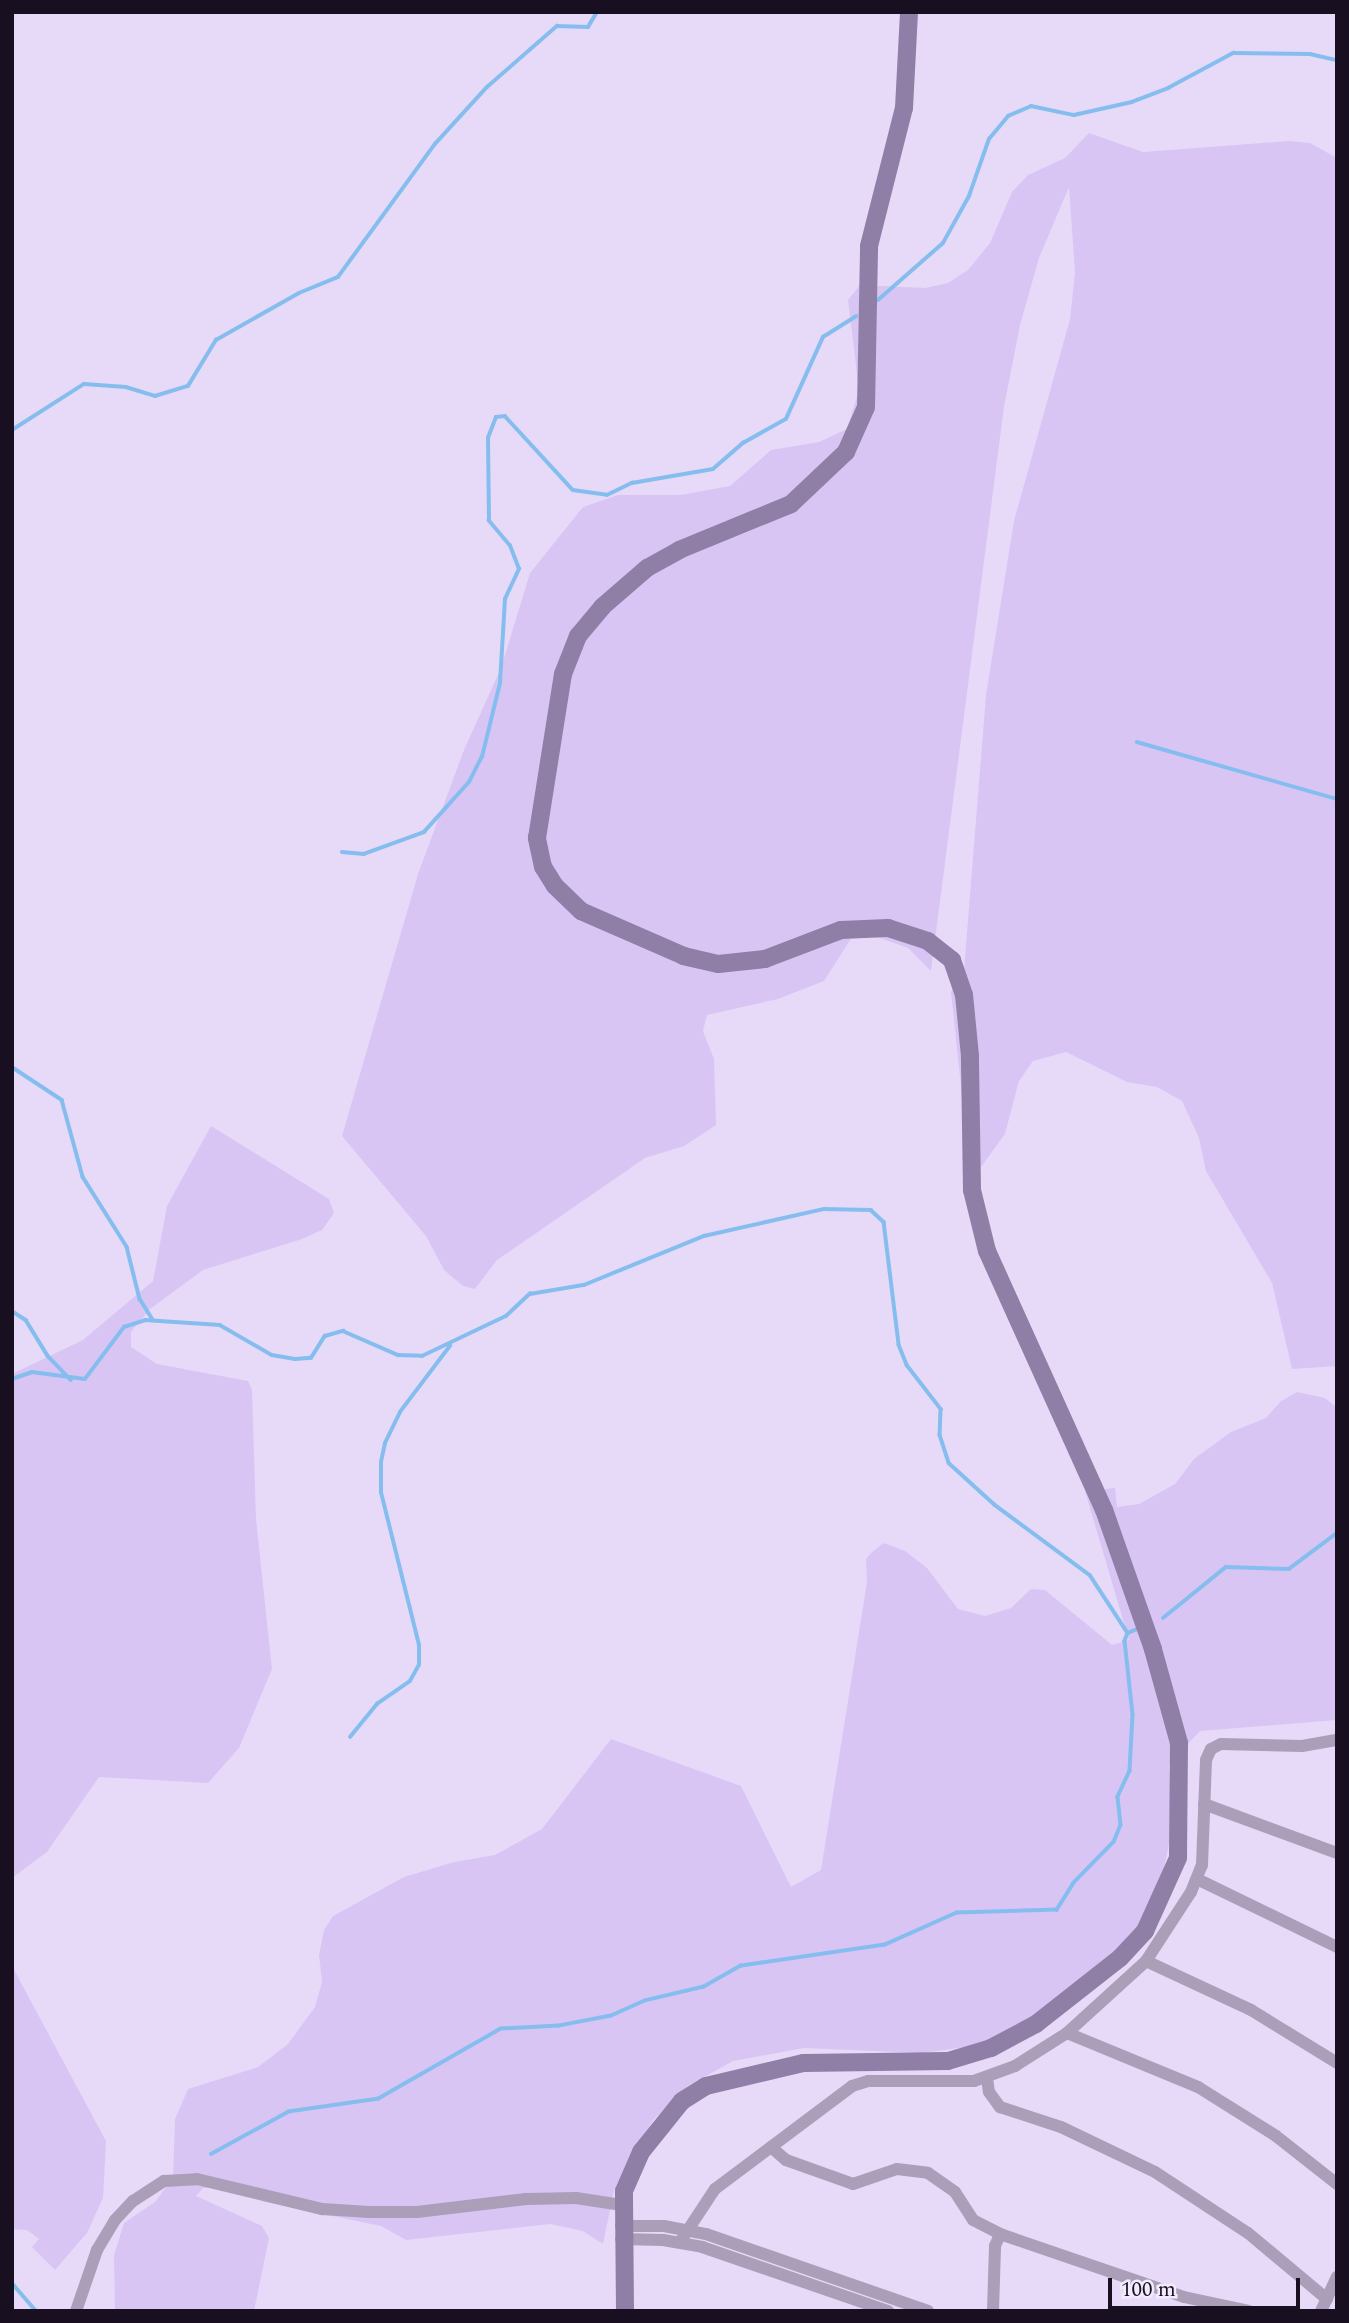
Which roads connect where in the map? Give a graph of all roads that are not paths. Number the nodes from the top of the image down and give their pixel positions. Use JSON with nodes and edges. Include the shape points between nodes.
{"nodes":[{"id":1,"x":909,"y":12,"type":"edge"},
{"id":2,"x":1337,"y":1740,"type":"edge"},
{"id":3,"x":1204,"y":1804,"type":"junction"},
{"id":4,"x":1337,"y":1853,"type":"edge"},
{"id":5,"x":1196,"y":1879,"type":"junction"},
{"id":6,"x":1337,"y":1947,"type":"edge"},
{"id":7,"x":1146,"y":1961,"type":"junction"},
{"id":8,"x":1067,"y":2033,"type":"junction"},
{"id":9,"x":1337,"y":2063,"type":"edge"},
{"id":10,"x":987,"y":2078,"type":"junction"},
{"id":11,"x":771,"y":2147,"type":"junction"},
{"id":12,"x":1337,"y":2184,"type":"edge"},
{"id":13,"x":621,"y":2205,"type":"junction"},
{"id":14,"x":621,"y":2233,"type":"junction"},
{"id":15,"x":1000,"y":2234,"type":"junction"},
{"id":16,"x":683,"y":2236,"type":"junction"},
{"id":17,"x":1337,"y":2277,"type":"edge"},
{"id":18,"x":1324,"y":2305,"type":"edge"},
{"id":19,"x":76,"y":2311,"type":"edge"},
{"id":20,"x":625,"y":2311,"type":"edge"},
{"id":21,"x":888,"y":2311,"type":"edge"},
{"id":22,"x":929,"y":2311,"type":"edge"},
{"id":23,"x":993,"y":2311,"type":"edge"},
{"id":24,"x":1249,"y":2311,"type":"edge"}],
"edges":[{"from":1,"to":13,"type":"street","via":[[904,108],[869,246],[866,407],[846,452],[791,504],[647,568],[602,607],[578,636],[563,674],[537,838],[542,867],[581,911],[684,956],[718,964],[765,959],[841,930],[888,928],[928,941],[952,960],[964,995],[972,1190],[987,1251],[1016,1325],[1104,1510],[1149,1637],[1179,1743],[1178,1858],[1144,1931],[1120,1958],[1036,2024],[966,2058],[803,2063],[706,2086],[682,2101],[641,2152]]},
{"from":2,"to":3,"type":"street","via":[[1302,1746],[1216,1746],[1206,1760]]},
{"from":3,"to":4,"type":"street"},
{"from":3,"to":5,"type":"street","via":[[1202,1865]]},
{"from":5,"to":6,"type":"street"},
{"from":5,"to":7,"type":"street"},
{"from":7,"to":8,"type":"street"},
{"from":7,"to":9,"type":"street","via":[[1251,2010]]},
{"from":8,"to":10,"type":"street"},
{"from":8,"to":12,"type":"street","via":[[1147,2063],[1218,2098]]},
{"from":10,"to":11,"type":"street","via":[[947,2084],[858,2083]]},
{"from":10,"to":18,"type":"street","via":[[989,2092],[1000,2107],[1093,2140],[1165,2178],[1248,2233]]},
{"from":11,"to":15,"type":"street","via":[[786,2160],[853,2184],[897,2169],[928,2173],[955,2192],[973,2220]]},
{"from":11,"to":16,"type":"street","via":[[715,2189]]},
{"from":13,"to":14,"type":"street"},
{"from":13,"to":19,"type":"street","via":[[526,2199],[417,2212],[369,2212],[322,2209],[197,2179],[164,2181],[133,2201],[116,2220],[97,2250]]},
{"from":14,"to":16,"type":"street"},
{"from":14,"to":20,"type":"street"},
{"from":15,"to":23,"type":"street","via":[[995,2246]]},
{"from":15,"to":24,"type":"street","via":[[1174,2294]]},
{"from":16,"to":21,"type":"street"},
{"from":16,"to":22,"type":"street"},
{"from":17,"to":18,"type":"street"}]}
